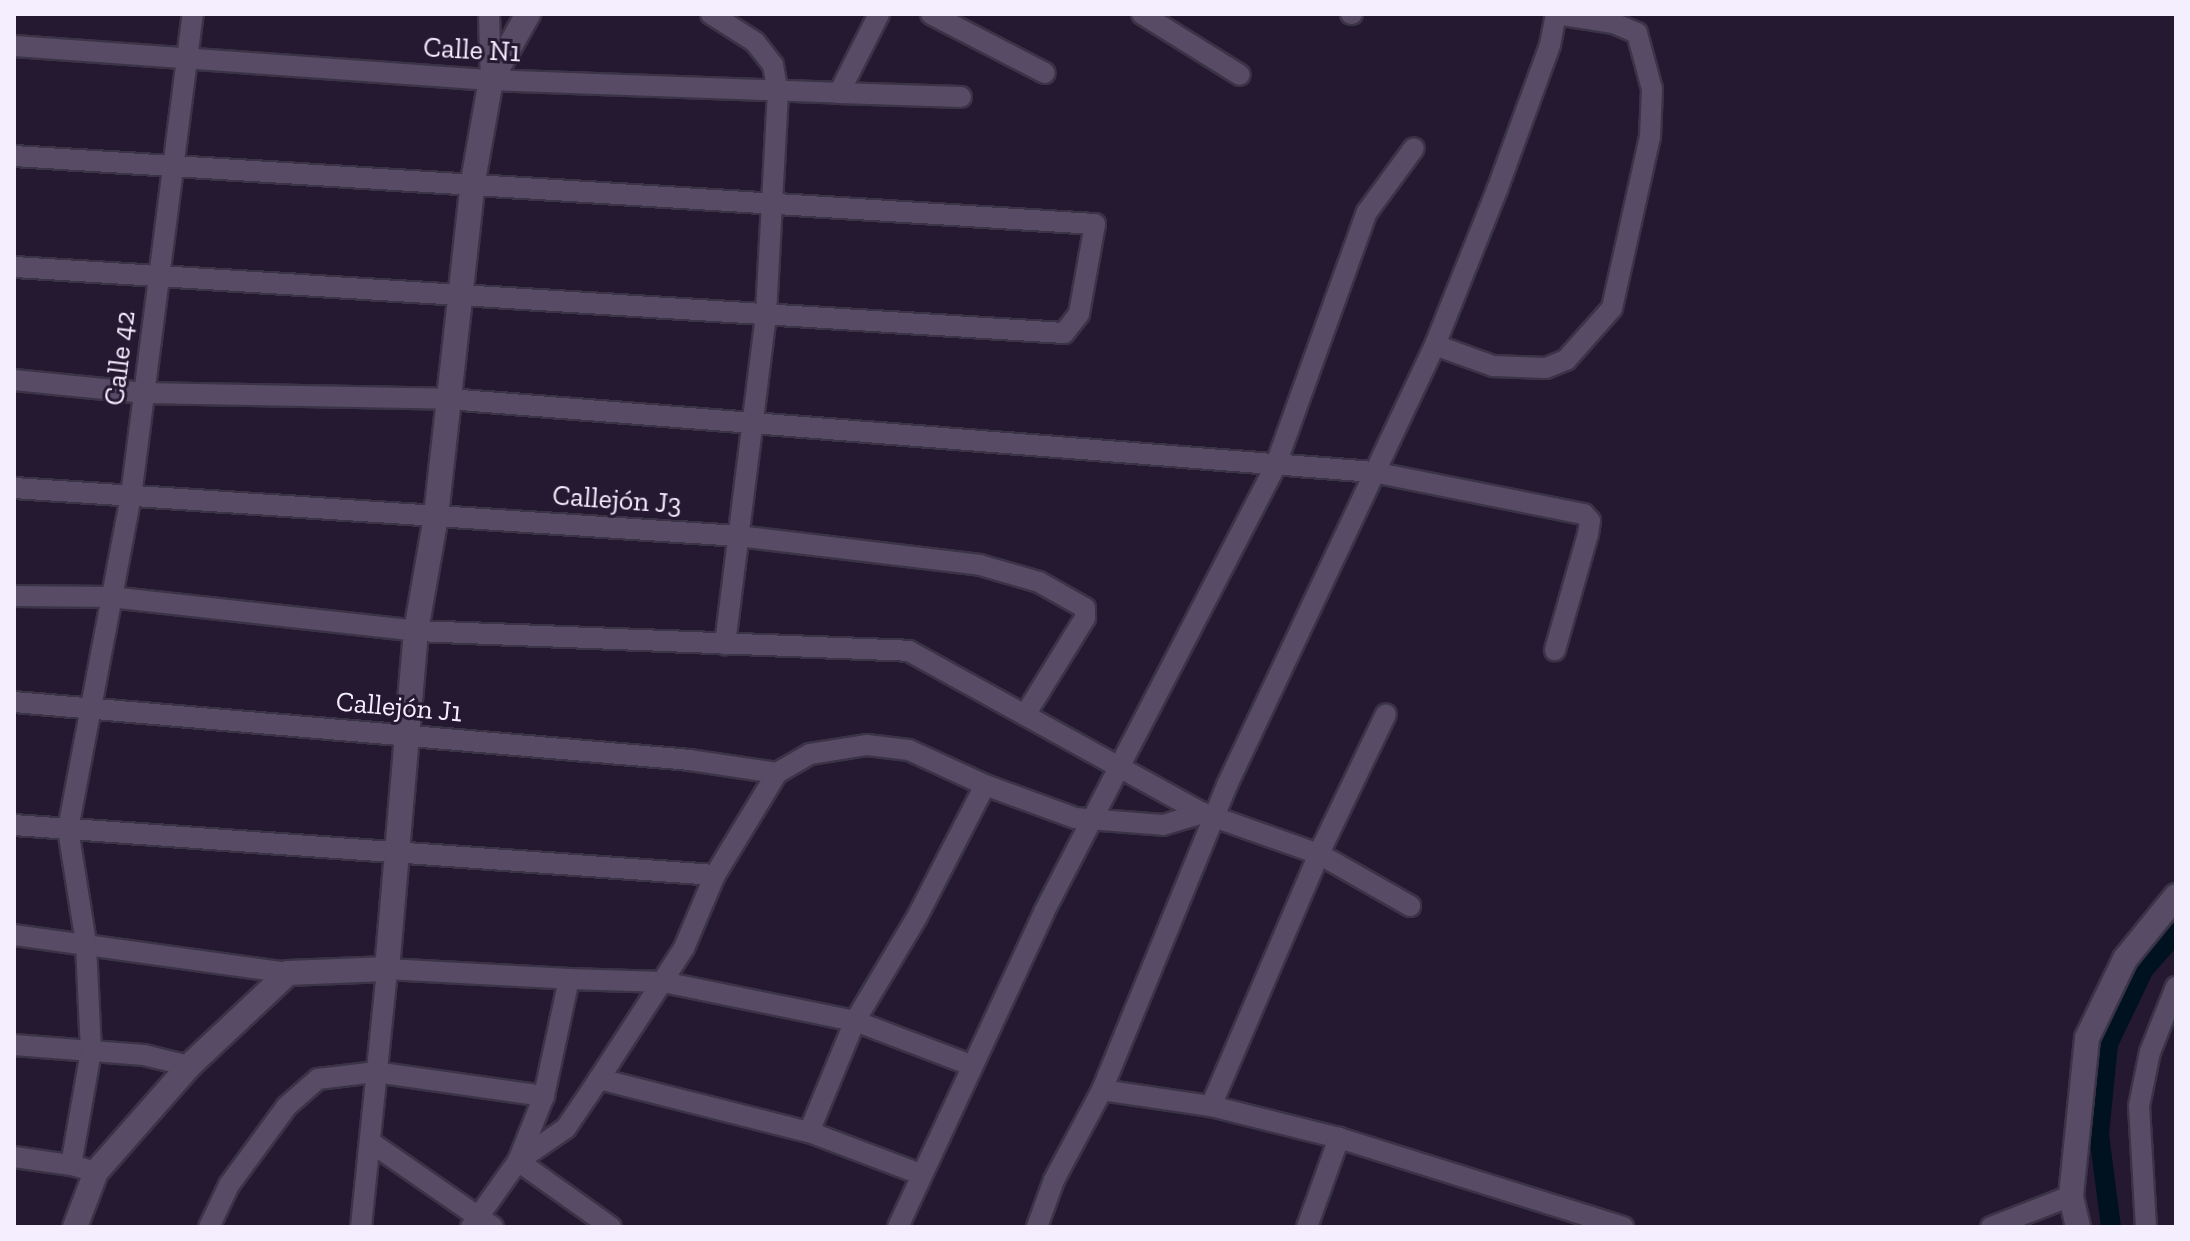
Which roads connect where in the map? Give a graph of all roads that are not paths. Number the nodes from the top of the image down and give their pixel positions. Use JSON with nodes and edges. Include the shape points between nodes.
{"nodes":[{"id":1,"x":193,"y":14,"type":"edge"},
{"id":2,"x":489,"y":14,"type":"edge"},
{"id":3,"x":528,"y":14,"type":"edge"},
{"id":4,"x":711,"y":14,"type":"edge"},
{"id":5,"x":879,"y":14,"type":"edge"},
{"id":6,"x":931,"y":14,"type":"edge"},
{"id":7,"x":1142,"y":14,"type":"edge"},
{"id":8,"x":1556,"y":14,"type":"edge"},
{"id":9,"x":14,"y":46,"type":"edge"},
{"id":10,"x":187,"y":59,"type":"junction"},
{"id":11,"x":1045,"y":73,"type":"dead end"},
{"id":12,"x":1240,"y":75,"type":"dead end"},
{"id":13,"x":491,"y":80,"type":"junction"},
{"id":14,"x":778,"y":92,"type":"junction"},
{"id":15,"x":839,"y":93,"type":"junction"},
{"id":16,"x":961,"y":97,"type":"dead end"},
{"id":17,"x":1414,"y":148,"type":"dead end"},
{"id":18,"x":14,"y":156,"type":"edge"},
{"id":19,"x":173,"y":167,"type":"junction"},
{"id":20,"x":473,"y":181,"type":"junction"},
{"id":21,"x":772,"y":201,"type":"junction"},
{"id":22,"x":14,"y":267,"type":"edge"},
{"id":23,"x":159,"y":280,"type":"junction"},
{"id":24,"x":462,"y":298,"type":"junction"},
{"id":25,"x":766,"y":315,"type":"junction"},
{"id":26,"x":1435,"y":345,"type":"junction"},
{"id":27,"x":14,"y":380,"type":"edge"},
{"id":28,"x":144,"y":393,"type":"junction"},
{"id":29,"x":448,"y":399,"type":"junction"},
{"id":30,"x":752,"y":427,"type":"junction"},
{"id":31,"x":1275,"y":467,"type":"junction"},
{"id":32,"x":1373,"y":472,"type":"junction"},
{"id":33,"x":14,"y":488,"type":"edge"},
{"id":34,"x":131,"y":496,"type":"junction"},
{"id":35,"x":436,"y":516,"type":"junction"},
{"id":36,"x":738,"y":536,"type":"junction"},
{"id":37,"x":14,"y":596,"type":"edge"},
{"id":38,"x":110,"y":597,"type":"junction"},
{"id":39,"x":416,"y":631,"type":"junction"},
{"id":40,"x":725,"y":644,"type":"junction"},
{"id":41,"x":1555,"y":650,"type":"dead end"},
{"id":42,"x":14,"y":702,"type":"edge"},
{"id":43,"x":87,"y":706,"type":"junction"},
{"id":44,"x":1027,"y":712,"type":"junction"},
{"id":45,"x":1386,"y":714,"type":"dead end"},
{"id":46,"x":409,"y":736,"type":"junction"},
{"id":47,"x":1120,"y":764,"type":"junction"},
{"id":48,"x":777,"y":773,"type":"junction"},
{"id":49,"x":985,"y":785,"type":"junction"},
{"id":50,"x":1210,"y":815,"type":"junction"},
{"id":51,"x":1095,"y":820,"type":"junction"},
{"id":52,"x":14,"y":825,"type":"edge"},
{"id":53,"x":68,"y":829,"type":"junction"},
{"id":54,"x":396,"y":851,"type":"junction"},
{"id":55,"x":1319,"y":854,"type":"junction"},
{"id":56,"x":715,"y":875,"type":"junction"},
{"id":57,"x":2176,"y":896,"type":"edge"},
{"id":58,"x":1410,"y":906,"type":"dead end"},
{"id":59,"x":14,"y":935,"type":"edge"},
{"id":60,"x":86,"y":943,"type":"junction"},
{"id":61,"x":387,"y":969,"type":"junction"},
{"id":62,"x":288,"y":973,"type":"junction"},
{"id":63,"x":569,"y":979,"type":"junction"},
{"id":64,"x":663,"y":982,"type":"junction"},
{"id":65,"x":2176,"y":987,"type":"edge"},
{"id":66,"x":855,"y":1021,"type":"junction"},
{"id":67,"x":14,"y":1045,"type":"edge"},
{"id":68,"x":91,"y":1051,"type":"junction"},
{"id":69,"x":971,"y":1065,"type":"junction"},
{"id":70,"x":189,"y":1066,"type":"junction"},
{"id":71,"x":375,"y":1072,"type":"junction"},
{"id":72,"x":599,"y":1079,"type":"junction"},
{"id":73,"x":1102,"y":1090,"type":"junction"},
{"id":74,"x":544,"y":1096,"type":"junction"},
{"id":75,"x":1211,"y":1106,"type":"junction"},
{"id":76,"x":809,"y":1132,"type":"junction"},
{"id":77,"x":1339,"y":1138,"type":"junction"},
{"id":78,"x":373,"y":1144,"type":"junction"},
{"id":79,"x":14,"y":1157,"type":"edge"},
{"id":80,"x":518,"y":1161,"type":"junction"},
{"id":81,"x":71,"y":1165,"type":"junction"},
{"id":82,"x":96,"y":1172,"type":"junction"},
{"id":83,"x":920,"y":1174,"type":"junction"},
{"id":84,"x":2071,"y":1196,"type":"junction"},
{"id":85,"x":481,"y":1224,"type":"edge"},
{"id":86,"x":75,"y":1227,"type":"edge"},
{"id":87,"x":209,"y":1227,"type":"edge"},
{"id":88,"x":361,"y":1227,"type":"edge"},
{"id":89,"x":611,"y":1227,"type":"edge"},
{"id":90,"x":898,"y":1227,"type":"edge"},
{"id":91,"x":1037,"y":1227,"type":"edge"},
{"id":92,"x":1307,"y":1227,"type":"edge"},
{"id":93,"x":1623,"y":1227,"type":"edge"},
{"id":94,"x":1991,"y":1227,"type":"edge"},
{"id":95,"x":2078,"y":1227,"type":"edge"},
{"id":96,"x":2146,"y":1227,"type":"edge"}],
"edges":[{"from":1,"to":10,"type":"street","name":"Calle 42"},
{"from":2,"to":13,"type":"street"},
{"from":3,"to":13,"type":"street"},
{"from":4,"to":14,"type":"street","via":[[755,42],[773,65]]},
{"from":5,"to":15,"type":"street"},
{"from":6,"to":11,"type":"street"},
{"from":7,"to":12,"type":"street"},
{"from":8,"to":26,"type":"street","via":[[1550,45],[1497,190]]},
{"from":8,"to":26,"type":"street","via":[[1613,23],[1637,33],[1652,89],[1650,137],[1612,308],[1566,360],[1546,368],[1493,366]]},
{"from":9,"to":10,"type":"street","name":"Calle N1"},
{"from":10,"to":13,"type":"street","name":"Calle N1"},
{"from":10,"to":19,"type":"street","name":"Calle 42"},
{"from":13,"to":14,"type":"street","name":"Calle N1"},
{"from":13,"to":20,"type":"street"},
{"from":14,"to":15,"type":"street","name":"Calle N1"},
{"from":14,"to":21,"type":"street"},
{"from":15,"to":16,"type":"street","name":"Calle N1"},
{"from":17,"to":31,"type":"street","via":[[1367,212]]},
{"from":18,"to":19,"type":"street"},
{"from":19,"to":20,"type":"street"},
{"from":19,"to":23,"type":"street","name":"Calle 42"},
{"from":20,"to":21,"type":"street"},
{"from":20,"to":24,"type":"street"},
{"from":21,"to":25,"type":"street"},
{"from":21,"to":25,"type":"street","via":[[1095,224],[1079,314],[1064,333]]},
{"from":22,"to":23,"type":"street"},
{"from":23,"to":24,"type":"street"},
{"from":23,"to":28,"type":"street","name":"Calle 42"},
{"from":24,"to":25,"type":"street"},
{"from":24,"to":29,"type":"street"},
{"from":25,"to":30,"type":"street"},
{"from":26,"to":32,"type":"street"},
{"from":27,"to":28,"type":"street"},
{"from":28,"to":29,"type":"street"},
{"from":28,"to":34,"type":"street","name":"Calle 42"},
{"from":29,"to":30,"type":"street"},
{"from":29,"to":35,"type":"street"},
{"from":30,"to":31,"type":"street"},
{"from":30,"to":36,"type":"street"},
{"from":31,"to":32,"type":"street"},
{"from":31,"to":47,"type":"street"},
{"from":32,"to":41,"type":"street","via":[[1584,514],[1590,521],[1588,534]]},
{"from":32,"to":50,"type":"street"},
{"from":33,"to":34,"type":"street","name":"Callejón J3"},
{"from":34,"to":35,"type":"street","name":"Callejón J3"},
{"from":34,"to":38,"type":"street","name":"Calle 42"},
{"from":35,"to":36,"type":"street","name":"Callejón J3"},
{"from":35,"to":39,"type":"street"},
{"from":36,"to":40,"type":"street"},
{"from":36,"to":44,"type":"street","name":"Callejón J3","via":[[980,565],[1076,599],[1085,608],[1085,618]]},
{"from":37,"to":38,"type":"street"},
{"from":38,"to":39,"type":"street"},
{"from":38,"to":43,"type":"street","name":"Calle 42"},
{"from":39,"to":40,"type":"street"},
{"from":39,"to":46,"type":"street"},
{"from":40,"to":44,"type":"street","via":[[909,651]]},
{"from":42,"to":43,"type":"street","name":"Callejón J1"},
{"from":43,"to":46,"type":"street","name":"Callejón J1"},
{"from":43,"to":53,"type":"street","name":"Calle 42"},
{"from":44,"to":47,"type":"street"},
{"from":45,"to":55,"type":"street"},
{"from":46,"to":48,"type":"street","name":"Callejón J1"},
{"from":46,"to":54,"type":"street"},
{"from":47,"to":50,"type":"street"},
{"from":47,"to":51,"type":"street"},
{"from":48,"to":49,"type":"street","via":[[810,754],[867,745],[909,750]]},
{"from":48,"to":56,"type":"street"},
{"from":49,"to":51,"type":"street"},
{"from":49,"to":66,"type":"street","via":[[917,917]]},
{"from":50,"to":51,"type":"street","via":[[1163,825]]},
{"from":50,"to":55,"type":"street"},
{"from":50,"to":73,"type":"street"},
{"from":51,"to":69,"type":"street"},
{"from":52,"to":53,"type":"street"},
{"from":53,"to":54,"type":"street"},
{"from":53,"to":60,"type":"street","name":"Calle 42"},
{"from":54,"to":56,"type":"street"},
{"from":54,"to":61,"type":"street"},
{"from":55,"to":58,"type":"street"},
{"from":55,"to":75,"type":"street"},
{"from":56,"to":64,"type":"street"},
{"from":57,"to":84,"type":"street","via":[[2125,959],[2087,1038]]},
{"from":59,"to":60,"type":"street"},
{"from":60,"to":62,"type":"street"},
{"from":60,"to":68,"type":"street","name":"Calle 42"},
{"from":61,"to":62,"type":"street"},
{"from":61,"to":63,"type":"street"},
{"from":61,"to":71,"type":"street"},
{"from":62,"to":70,"type":"street"},
{"from":63,"to":64,"type":"street"},
{"from":63,"to":74,"type":"street"},
{"from":64,"to":66,"type":"street"},
{"from":64,"to":72,"type":"street"},
{"from":65,"to":96,"type":"street","via":[[2150,1052],[2139,1106]]},
{"from":66,"to":69,"type":"street"},
{"from":66,"to":76,"type":"street"},
{"from":67,"to":68,"type":"street"},
{"from":68,"to":70,"type":"street"},
{"from":68,"to":81,"type":"street","name":"Calle 42"},
{"from":69,"to":83,"type":"street"},
{"from":70,"to":82,"type":"street"},
{"from":71,"to":74,"type":"street"},
{"from":71,"to":78,"type":"street"},
{"from":71,"to":87,"type":"street","via":[[318,1079],[301,1090],[229,1185]]},
{"from":72,"to":76,"type":"street"},
{"from":72,"to":80,"type":"street","via":[[566,1128]]},
{"from":73,"to":75,"type":"street"},
{"from":73,"to":91,"type":"street","via":[[1054,1180]]},
{"from":74,"to":80,"type":"street"},
{"from":75,"to":77,"type":"street"},
{"from":76,"to":83,"type":"street"},
{"from":77,"to":92,"type":"street"},
{"from":77,"to":93,"type":"street"},
{"from":78,"to":85,"type":"street"},
{"from":78,"to":88,"type":"street"},
{"from":79,"to":81,"type":"street"},
{"from":80,"to":85,"type":"street"},
{"from":80,"to":89,"type":"street"},
{"from":81,"to":82,"type":"street"},
{"from":82,"to":86,"type":"street"},
{"from":83,"to":90,"type":"street"},
{"from":84,"to":94,"type":"street"},
{"from":84,"to":95,"type":"street"}]}
